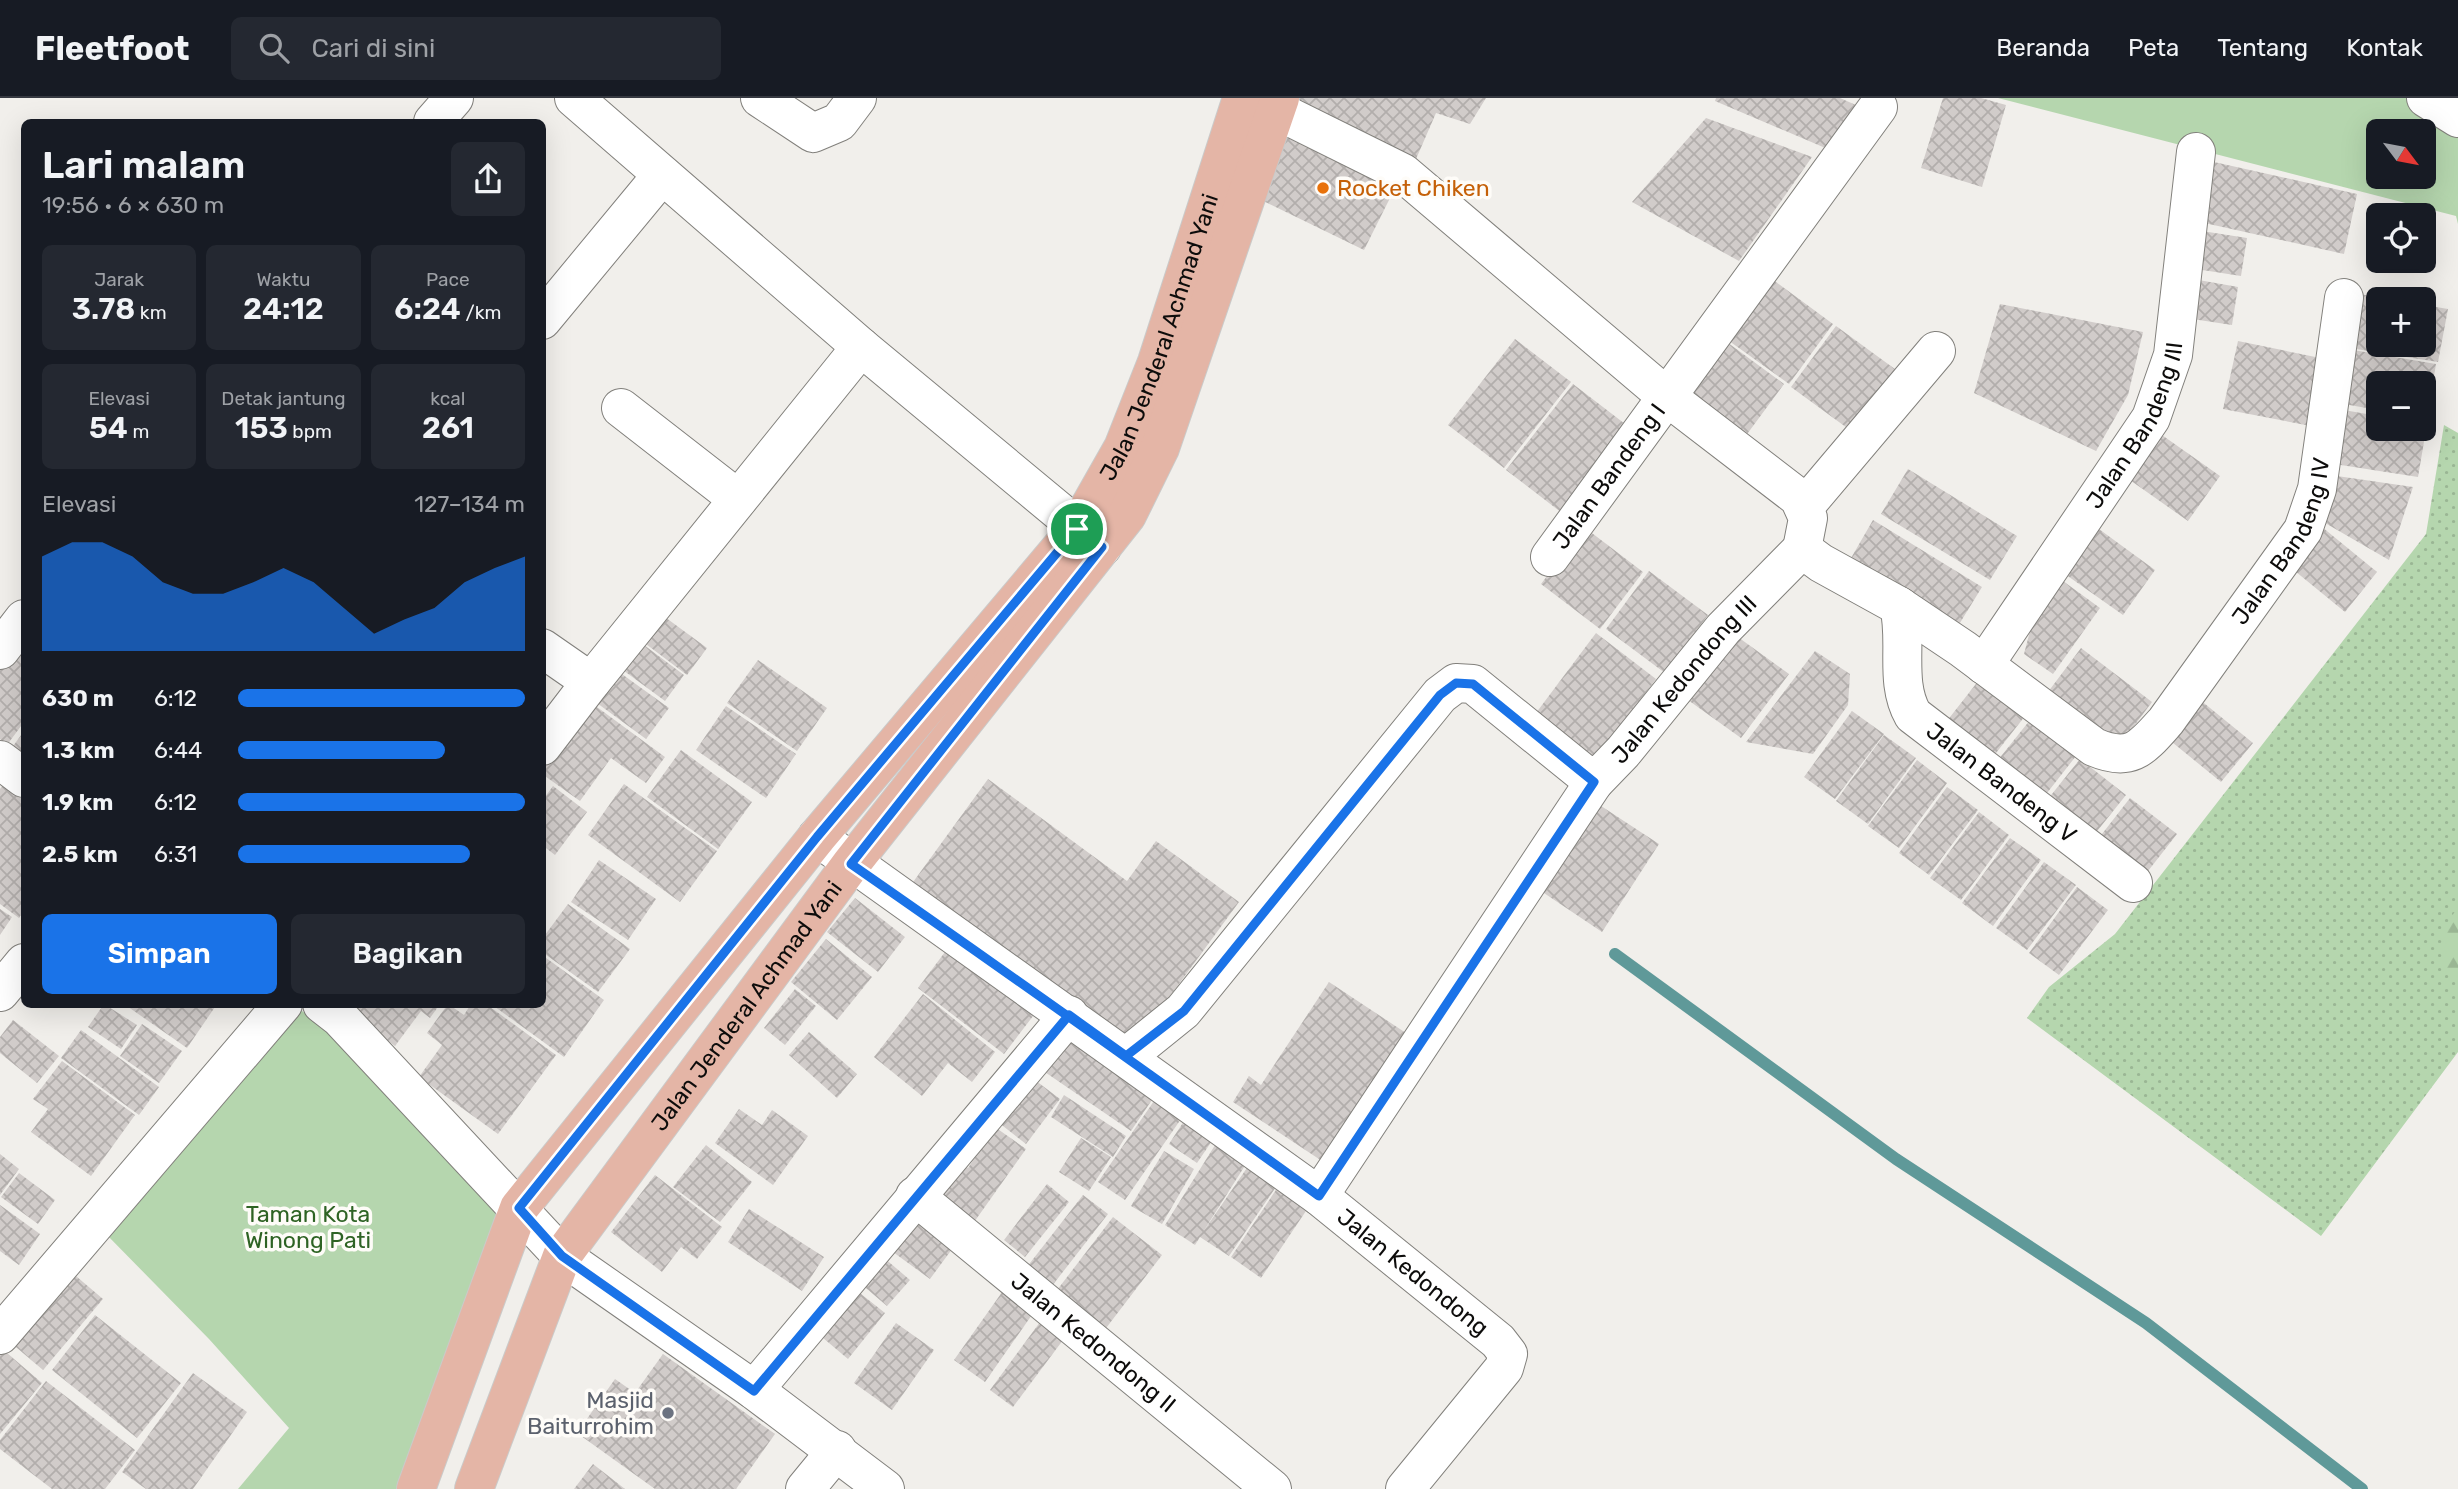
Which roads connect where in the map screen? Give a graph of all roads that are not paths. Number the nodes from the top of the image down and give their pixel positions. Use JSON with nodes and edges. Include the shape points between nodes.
{"nodes":[{"id":1,"x":454,"y":98,"type":"edge"},
{"id":2,"x":573,"y":98,"type":"edge"},
{"id":3,"x":760,"y":98,"type":"edge"},
{"id":4,"x":856,"y":98,"type":"edge"},
{"id":5,"x":2426,"y":98,"type":"edge"},
{"id":6,"x":1266,"y":102,"type":"edge"},
{"id":7,"x":1878,"y":107,"type":"dead end"},
{"id":8,"x":2458,"y":118,"type":"edge"},
{"id":9,"x":436,"y":119,"type":"edge"},
{"id":10,"x":2196,"y":152,"type":"dead end"},
{"id":11,"x":662,"y":174,"type":"junction"},
{"id":12,"x":2344,"y":298,"type":"dead end"},
{"id":13,"x":546,"y":315,"type":"edge"},
{"id":14,"x":861,"y":347,"type":"junction"},
{"id":15,"x":1936,"y":351,"type":"dead end"},
{"id":16,"x":1666,"y":396,"type":"junction"},
{"id":17,"x":621,"y":408,"type":"dead end"},
{"id":18,"x":738,"y":499,"type":"junction"},
{"id":19,"x":1805,"y":506,"type":"junction"},
{"id":20,"x":1090,"y":538,"type":"junction"},
{"id":21,"x":1802,"y":549,"type":"junction"},
{"id":22,"x":1550,"y":557,"type":"dead end"},
{"id":23,"x":1901,"y":613,"type":"junction"},
{"id":24,"x":21,"y":623,"type":"edge"},
{"id":25,"x":0,"y":650,"type":"edge"},
{"id":26,"x":546,"y":651,"type":"edge"},
{"id":27,"x":1984,"y":665,"type":"junction"},
{"id":28,"x":590,"y":682,"type":"junction"},
{"id":29,"x":546,"y":741,"type":"edge"},
{"id":30,"x":0,"y":760,"type":"edge"},
{"id":31,"x":21,"y":776,"type":"edge"},
{"id":32,"x":1594,"y":782,"type":"junction"},
{"id":33,"x":817,"y":837,"type":"junction"},
{"id":34,"x":851,"y":864,"type":"junction"},
{"id":35,"x":2133,"y":883,"type":"dead end"},
{"id":36,"x":21,"y":967,"type":"edge"},
{"id":37,"x":0,"y":992,"type":"edge"},
{"id":38,"x":280,"y":1008,"type":"edge"},
{"id":39,"x":337,"y":1009,"type":"edge"},
{"id":40,"x":1069,"y":1015,"type":"junction"},
{"id":41,"x":1126,"y":1056,"type":"junction"},
{"id":42,"x":915,"y":1196,"type":"junction"},
{"id":43,"x":1319,"y":1196,"type":"junction"},
{"id":44,"x":519,"y":1208,"type":"junction"},
{"id":45,"x":562,"y":1256,"type":"junction"},
{"id":46,"x":0,"y":1335,"type":"edge"},
{"id":47,"x":754,"y":1391,"type":"junction"},
{"id":48,"x":837,"y":1450,"type":"junction"},
{"id":49,"x":416,"y":1489,"type":"edge"},
{"id":50,"x":474,"y":1489,"type":"edge"},
{"id":51,"x":805,"y":1489,"type":"edge"},
{"id":52,"x":885,"y":1489,"type":"edge"},
{"id":53,"x":1272,"y":1489,"type":"edge"},
{"id":54,"x":1405,"y":1489,"type":"edge"}],
"edges":[{"from":1,"to":9,"type":"street"},
{"from":2,"to":11,"type":"street"},
{"from":3,"to":4,"type":"street","via":[[813,133],[839,121]]},
{"from":5,"to":8,"type":"street"},
{"from":6,"to":16,"type":"street","via":[[1403,173]]},
{"from":6,"to":20,"type":"main road","name":"Jalan Jenderal Achmad Yani","via":[[1157,362]]},
{"from":7,"to":16,"type":"street","name":"Jalan Bandeng I"},
{"from":10,"to":27,"type":"street","name":"Jalan Bandeng III","via":[[2174,355],[2151,418]]},
{"from":11,"to":13,"type":"street"},
{"from":11,"to":14,"type":"street"},
{"from":12,"to":27,"type":"street","name":"Jalan Bandeng IV","via":[[2318,489],[2303,530],[2141,750],[2114,756],[2094,747]]},
{"from":14,"to":18,"type":"street"},
{"from":14,"to":20,"type":"street"},
{"from":15,"to":19,"type":"street"},
{"from":16,"to":19,"type":"street"},
{"from":16,"to":22,"type":"street","name":"Jalan Bandeng I"},
{"from":17,"to":18,"type":"street"},
{"from":18,"to":28,"type":"street"},
{"from":19,"to":21,"type":"street","via":[[1808,519]]},
{"from":20,"to":33,"type":"main road","name":"Jalan Jenderal Achmad Yani"},
{"from":20,"to":34,"type":"main road","name":"Jalan Jenderal Achmad Yani"},
{"from":21,"to":23,"type":"street"},
{"from":21,"to":32,"type":"street","name":"Jalan Kedondong III","via":[[1723,629]]},
{"from":23,"to":27,"type":"street"},
{"from":23,"to":35,"type":"street","name":"Jalan Bandeng V","via":[[1903,698],[1913,715]]},
{"from":24,"to":25,"type":"street"},
{"from":26,"to":28,"type":"street"},
{"from":28,"to":29,"type":"street"},
{"from":30,"to":31,"type":"street"},
{"from":32,"to":41,"type":"street","name":"Jalan Kedondong III","via":[[1473,684],[1456,683],[1440,695],[1184,1011]]},
{"from":32,"to":43,"type":"street"},
{"from":33,"to":34,"type":"street","name":"Jalan Kedondong"},
{"from":33,"to":44,"type":"main road","name":"Jalan Jenderal Achmad Yani"},
{"from":34,"to":40,"type":"street","name":"Jalan Kedondong"},
{"from":34,"to":45,"type":"main road","name":"Jalan Jenderal Achmad Yani"},
{"from":36,"to":37,"type":"street"},
{"from":38,"to":46,"type":"street"},
{"from":39,"to":44,"type":"street"},
{"from":40,"to":41,"type":"street","name":"Jalan Kedondong"},
{"from":40,"to":42,"type":"street"},
{"from":41,"to":43,"type":"street","name":"Jalan Kedondong"},
{"from":42,"to":47,"type":"street"},
{"from":42,"to":53,"type":"street","name":"Jalan Kedondong II"},
{"from":43,"to":54,"type":"street","name":"Jalan Kedondong","via":[[1499,1341],[1507,1354],[1504,1368]]},
{"from":44,"to":45,"type":"street"},
{"from":44,"to":49,"type":"main road","name":"Jalan Jenderal Achmad Yani"},
{"from":45,"to":47,"type":"street"},
{"from":45,"to":50,"type":"main road","name":"Jalan Jenderal Achmad Yani"},
{"from":47,"to":48,"type":"street"},
{"from":48,"to":51,"type":"street"},
{"from":48,"to":52,"type":"street"}]}
